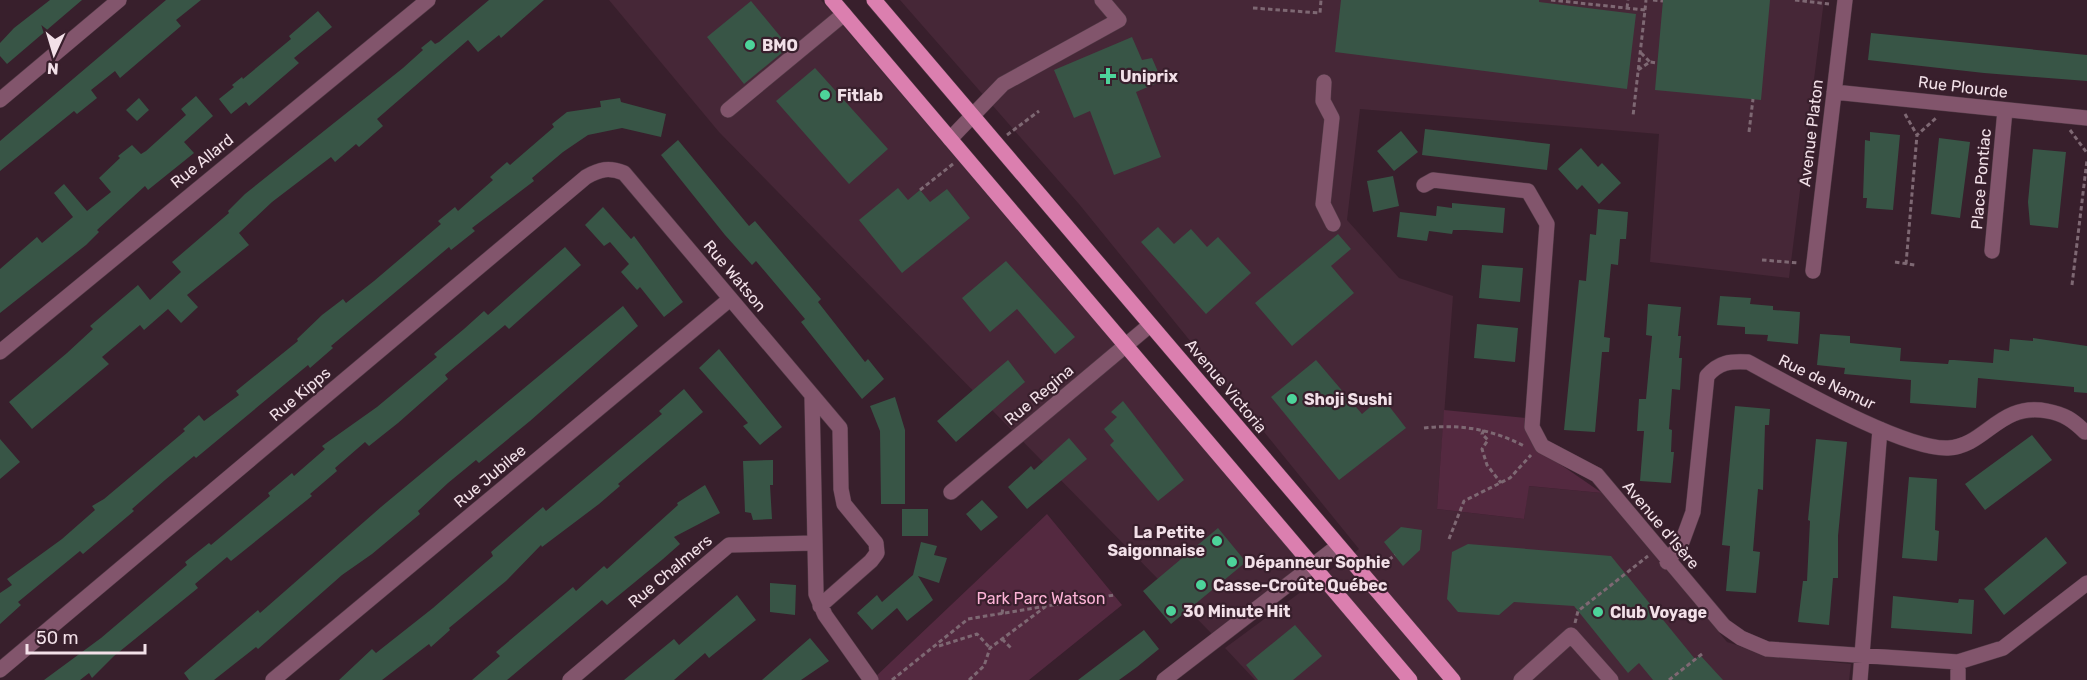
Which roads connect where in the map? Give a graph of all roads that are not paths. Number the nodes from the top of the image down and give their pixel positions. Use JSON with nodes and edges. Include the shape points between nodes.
{"nodes":[{"id":1,"x":119,"y":0,"type":"edge"},
{"id":2,"x":428,"y":0,"type":"edge"},
{"id":3,"x":831,"y":0,"type":"edge"},
{"id":4,"x":874,"y":0,"type":"edge"},
{"id":5,"x":1102,"y":0,"type":"edge"},
{"id":6,"x":1845,"y":3,"type":"edge"},
{"id":7,"x":844,"y":14,"type":"junction"},
{"id":8,"x":1324,"y":82,"type":"dead end"},
{"id":9,"x":1834,"y":92,"type":"junction"},
{"id":10,"x":0,"y":100,"type":"edge"},
{"id":11,"x":728,"y":110,"type":"dead end"},
{"id":12,"x":2005,"y":110,"type":"junction"},
{"id":13,"x":972,"y":115,"type":"junction"},
{"id":14,"x":2087,"y":118,"type":"edge"},
{"id":15,"x":950,"y":139,"type":"junction"},
{"id":16,"x":629,"y":179,"type":"joint"},
{"id":17,"x":1424,"y":185,"type":"dead end"},
{"id":18,"x":1333,"y":224,"type":"dead end"},
{"id":19,"x":1992,"y":251,"type":"dead end"},
{"id":20,"x":1813,"y":268,"type":"road end"},
{"id":21,"x":730,"y":299,"type":"junction"},
{"id":22,"x":1150,"y":325,"type":"junction"},
{"id":23,"x":1126,"y":346,"type":"junction"},
{"id":24,"x":0,"y":352,"type":"edge"},
{"id":25,"x":812,"y":396,"type":"junction"},
{"id":26,"x":1880,"y":429,"type":"junction"},
{"id":27,"x":2085,"y":432,"type":"dead end"},
{"id":28,"x":951,"y":492,"type":"dead end"},
{"id":29,"x":814,"y":543,"type":"junction"},
{"id":30,"x":1338,"y":546,"type":"junction"},
{"id":31,"x":1667,"y":562,"type":"junction"},
{"id":32,"x":1314,"y":565,"type":"junction"},
{"id":33,"x":2087,"y":583,"type":"edge"},
{"id":34,"x":820,"y":606,"type":"junction"},
{"id":35,"x":1862,"y":657,"type":"junction"},
{"id":36,"x":1958,"y":662,"type":"junction"},
{"id":37,"x":0,"y":670,"type":"edge"},
{"id":38,"x":869,"y":679,"type":"edge"},
{"id":39,"x":273,"y":680,"type":"edge"},
{"id":40,"x":570,"y":680,"type":"edge"},
{"id":41,"x":1164,"y":680,"type":"edge"},
{"id":42,"x":1410,"y":680,"type":"edge"},
{"id":43,"x":1453,"y":680,"type":"edge"},
{"id":44,"x":1521,"y":680,"type":"edge"},
{"id":45,"x":1611,"y":680,"type":"edge"},
{"id":46,"x":1860,"y":680,"type":"edge"},
{"id":47,"x":1958,"y":680,"type":"edge"}],
"edges":[{"from":1,"to":10,"type":"street"},
{"from":2,"to":24,"type":"street","name":"Rue Allard"},
{"from":3,"to":7,"type":"main road"},
{"from":4,"to":13,"type":"main road","name":"Avenue Victoria"},
{"from":5,"to":13,"type":"street","via":[[1119,20],[1003,84]]},
{"from":6,"to":9,"type":"street","name":"Avenue Platon"},
{"from":7,"to":11,"type":"street"},
{"from":7,"to":15,"type":"main road"},
{"from":8,"to":18,"type":"street","via":[[1323,101],[1332,118],[1323,204]]},
{"from":9,"to":12,"type":"street","name":"Rue Plourde"},
{"from":9,"to":20,"type":"street","name":"Avenue Platon"},
{"from":12,"to":14,"type":"street","name":"Rue Plourde"},
{"from":12,"to":19,"type":"street","name":"Place Pontiac"},
{"from":13,"to":15,"type":"street"},
{"from":13,"to":22,"type":"main road","name":"Avenue Victoria"},
{"from":15,"to":23,"type":"main road"},
{"from":16,"to":21,"type":"street","name":"Rue Watson"},
{"from":16,"to":37,"type":"street","name":"Rue Kipps","via":[[614,169],[600,169],[586,177]]},
{"from":17,"to":31,"type":"street","name":"Avenue d'Isère","via":[[1433,180],[1528,191],[1547,224],[1532,427],[1542,446],[1597,475]]},
{"from":21,"to":25,"type":"street","name":"Rue Watson"},
{"from":21,"to":39,"type":"street","name":"Rue Jubilee"},
{"from":22,"to":23,"type":"street","name":"Rue Regina"},
{"from":22,"to":30,"type":"main road","name":"Avenue Victoria"},
{"from":23,"to":28,"type":"street","name":"Rue Regina"},
{"from":23,"to":32,"type":"main road"},
{"from":25,"to":29,"type":"street"},
{"from":25,"to":34,"type":"street","name":"Rue Watson","via":[[840,428],[844,504],[876,543],[877,553]]},
{"from":26,"to":27,"type":"street","via":[[1926,447],[1959,446],[2012,413],[2030,408],[2068,417]]},
{"from":26,"to":31,"type":"street","name":"Rue de Namur","via":[[1748,362],[1730,361],[1716,366],[1707,376],[1704,388],[1693,512],[1682,542]]},
{"from":26,"to":35,"type":"street","name":"Rue de Namur"},
{"from":29,"to":34,"type":"street"},
{"from":29,"to":40,"type":"street","name":"Rue Chalmers","via":[[729,545]]},
{"from":30,"to":32,"type":"street"},
{"from":30,"to":43,"type":"main road","name":"Avenue Victoria"},
{"from":31,"to":35,"type":"street","name":"Avenue d'Isère","via":[[1724,626],[1741,638],[1767,649]]},
{"from":32,"to":41,"type":"street"},
{"from":32,"to":42,"type":"main road"},
{"from":33,"to":36,"type":"street","name":"Avenue d'Isère","via":[[2003,648]]},
{"from":34,"to":38,"type":"street"},
{"from":35,"to":36,"type":"street","name":"Avenue d'Isère"},
{"from":35,"to":46,"type":"street","name":"Rue de Namur"},
{"from":36,"to":47,"type":"street"},
{"from":44,"to":45,"type":"street","via":[[1571,635]]}]}
